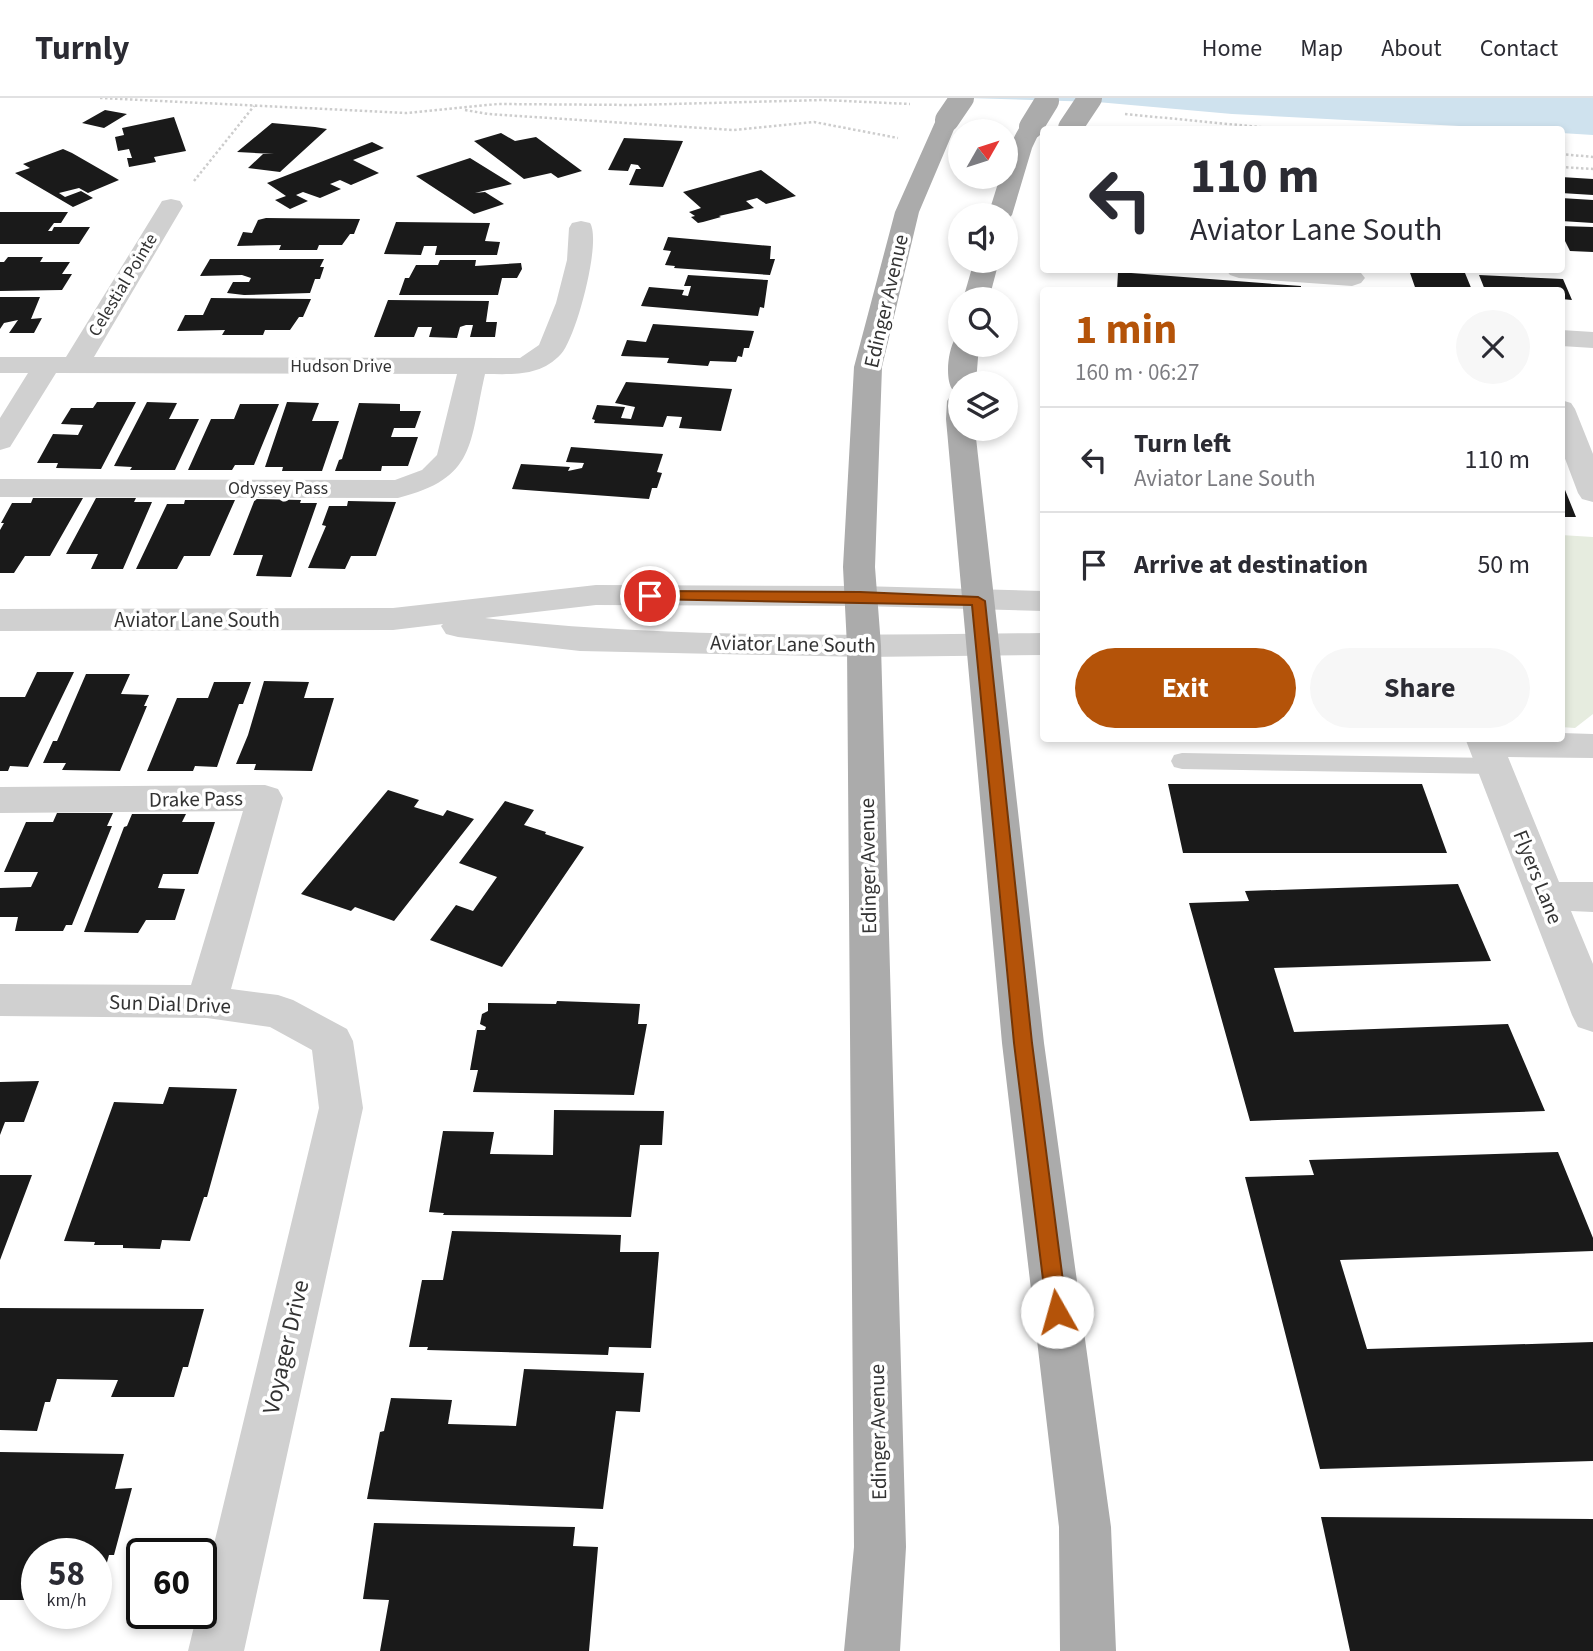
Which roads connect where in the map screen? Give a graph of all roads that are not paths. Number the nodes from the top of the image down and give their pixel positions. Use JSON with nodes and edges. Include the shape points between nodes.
{"nodes":[{"id":1,"x":962,"y":98,"type":"edge"},
{"id":2,"x":1048,"y":98,"type":"edge"},
{"id":3,"x":1090,"y":98,"type":"edge"},
{"id":4,"x":1070,"y":126,"type":"edge"},
{"id":5,"x":1032,"y":138,"type":"edge"},
{"id":6,"x":1005,"y":203,"type":"edge"},
{"id":7,"x":171,"y":206,"type":"road end"},
{"id":8,"x":581,"y":228,"type":"dead end"},
{"id":9,"x":1277,"y":273,"type":"edge"},
{"id":10,"x":1352,"y":279,"type":"edge"},
{"id":11,"x":1565,"y":338,"type":"edge"},
{"id":12,"x":1593,"y":340,"type":"edge"},
{"id":13,"x":0,"y":365,"type":"edge"},
{"id":14,"x":47,"y":365,"type":"junction"},
{"id":15,"x":75,"y":365,"type":"junction"},
{"id":16,"x":474,"y":366,"type":"junction"},
{"id":17,"x":1574,"y":420,"type":"edge"},
{"id":18,"x":0,"y":441,"type":"edge"},
{"id":19,"x":962,"y":441,"type":"edge"},
{"id":20,"x":0,"y":488,"type":"edge"},
{"id":21,"x":1593,"y":492,"type":"edge"},
{"id":22,"x":1040,"y":602,"type":"edge"},
{"id":23,"x":393,"y":619,"type":"junction"},
{"id":24,"x":0,"y":620,"type":"edge"},
{"id":25,"x":862,"y":621,"type":"junction"},
{"id":26,"x":981,"y":623,"type":"junction"},
{"id":27,"x":1040,"y":644,"type":"edge"},
{"id":28,"x":1593,"y":746,"type":"edge"},
{"id":29,"x":1487,"y":750,"type":"edge"},
{"id":30,"x":1182,"y":761,"type":"dead end"},
{"id":31,"x":0,"y":800,"type":"edge"},
{"id":32,"x":1545,"y":896,"type":"junction"},
{"id":33,"x":1593,"y":897,"type":"edge"},
{"id":34,"x":0,"y":1000,"type":"edge"},
{"id":35,"x":206,"y":1002,"type":"junction"},
{"id":36,"x":1593,"y":1015,"type":"edge"},
{"id":37,"x":332,"y":1041,"type":"joint"},
{"id":38,"x":216,"y":1651,"type":"edge"},
{"id":39,"x":872,"y":1651,"type":"edge"},
{"id":40,"x":1088,"y":1651,"type":"edge"}],
"edges":[{"from":1,"to":25,"type":"main road","name":"Edinger Avenue","bridge":true,"via":[[947,120],[907,212],[868,368],[859,567]]},
{"from":2,"to":5,"type":"main road","bridge":true},
{"from":3,"to":4,"type":"main road","bridge":true},
{"from":5,"to":6,"type":"main road"},
{"from":7,"to":15,"type":"street","name":"Celestial Pointe"},
{"from":8,"to":16,"type":"street","name":"Hudson Drive","via":[[580,260],[551,349],[526,366]]},
{"from":9,"to":10,"type":"street"},
{"from":11,"to":12,"type":"street"},
{"from":13,"to":14,"type":"street","name":"Hudson Drive"},
{"from":14,"to":15,"type":"street","name":"Hudson Drive"},
{"from":14,"to":18,"type":"street"},
{"from":15,"to":16,"type":"street","name":"Hudson Drive"},
{"from":16,"to":20,"type":"street","name":"Odyssey Pass","via":[[451,458],[433,476],[398,489]]},
{"from":17,"to":21,"type":"street"},
{"from":19,"to":26,"type":"main road"},
{"from":22,"to":26,"type":"street"},
{"from":23,"to":24,"type":"street","name":"Aviator Lane South"},
{"from":23,"to":25,"type":"street","name":"Aviator Lane South","via":[[580,640]]},
{"from":23,"to":25,"type":"street","name":"Aviator Lane South","via":[[596,595]]},
{"from":25,"to":26,"type":"street","name":"Aviator Lane South"},
{"from":25,"to":26,"type":"street","name":"Aviator Lane South"},
{"from":25,"to":39,"type":"main road","name":"Edinger Avenue","via":[[880,1547]]},
{"from":26,"to":27,"type":"street"},
{"from":26,"to":40,"type":"main road","via":[[1023,1043],[1085,1527]]},
{"from":28,"to":29,"type":"street"},
{"from":29,"to":30,"type":"lane"},
{"from":29,"to":32,"type":"street","name":"Flyers Lane"},
{"from":31,"to":35,"type":"street","name":"Drake Pass","via":[[265,798]]},
{"from":32,"to":33,"type":"street"},
{"from":32,"to":36,"type":"street","name":"Flyers Lane"},
{"from":34,"to":35,"type":"street","name":"Sun Dial Drive"},
{"from":35,"to":37,"type":"street","name":"Sun Dial Drive","via":[[278,1012]]},
{"from":37,"to":38,"type":"street","name":"Voyager Drive","via":[[341,1108]]}]}
